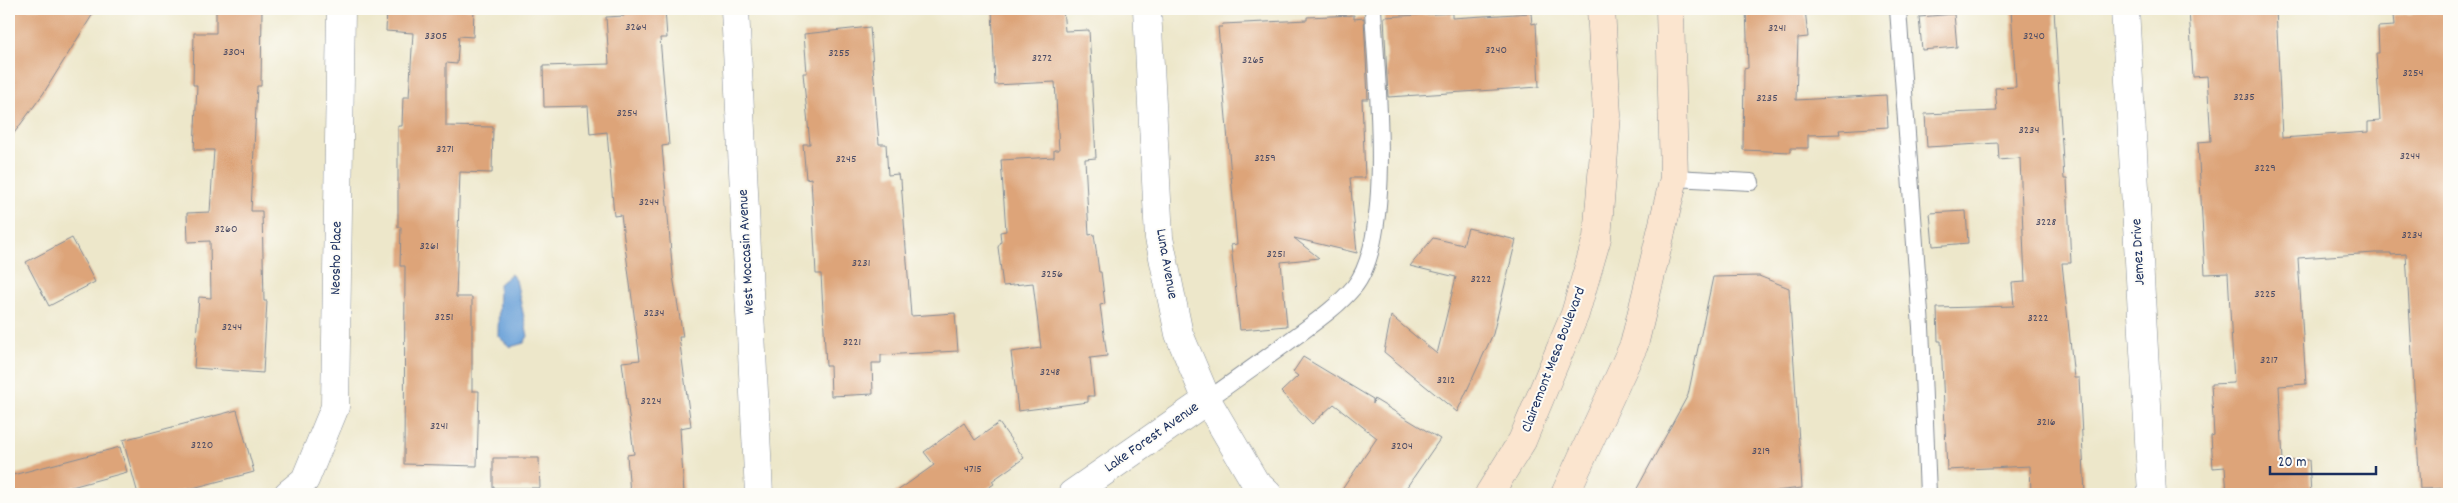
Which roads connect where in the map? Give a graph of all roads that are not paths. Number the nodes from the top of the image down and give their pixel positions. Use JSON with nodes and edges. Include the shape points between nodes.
{"nodes":[{"id":1,"x":341,"y":9,"type":"edge"},
{"id":2,"x":736,"y":9,"type":"edge"},
{"id":3,"x":1147,"y":9,"type":"edge"},
{"id":4,"x":1373,"y":9,"type":"edge"},
{"id":5,"x":1601,"y":9,"type":"edge"},
{"id":6,"x":1670,"y":9,"type":"edge"},
{"id":7,"x":1898,"y":9,"type":"edge"},
{"id":8,"x":2125,"y":9,"type":"edge"},
{"id":9,"x":1674,"y":178,"type":"junction"},
{"id":10,"x":1751,"y":182,"type":"dead end"},
{"id":11,"x":1207,"y":400,"type":"junction"},
{"id":12,"x":288,"y":494,"type":"edge"},
{"id":13,"x":759,"y":494,"type":"edge"},
{"id":14,"x":1072,"y":494,"type":"edge"},
{"id":15,"x":1268,"y":494,"type":"edge"},
{"id":16,"x":1488,"y":494,"type":"edge"},
{"id":17,"x":1565,"y":494,"type":"edge"},
{"id":18,"x":1928,"y":494,"type":"edge"},
{"id":19,"x":2152,"y":494,"type":"edge"}],
"edges":[{"from":1,"to":12,"type":"street","name":"Neosho Place","via":[[335,407],[305,480]]},
{"from":2,"to":13,"type":"street","name":"West Moccasin Avenue"},
{"from":3,"to":11,"type":"street","name":"Luna Avenue","via":[[1159,238],[1179,334]]},
{"from":4,"to":11,"type":"lane","via":[[1381,174],[1366,268],[1354,287],[1330,311]]},
{"from":5,"to":16,"type":"main road","name":"Clairemont Mesa Boulevard","via":[[1607,115],[1597,238],[1575,314],[1522,441]]},
{"from":6,"to":9,"type":"main road"},
{"from":7,"to":18,"type":"lane","via":[[1921,327]]},
{"from":8,"to":19,"type":"street","name":"Jemez Drive"},
{"from":9,"to":10,"type":"lane"},
{"from":9,"to":17,"type":"main road","via":[[1634,345]]},
{"from":11,"to":14,"type":"street","name":"Lake Forest Avenue"},
{"from":11,"to":15,"type":"street","name":"Luna Avenue","via":[[1255,482]]}]}
